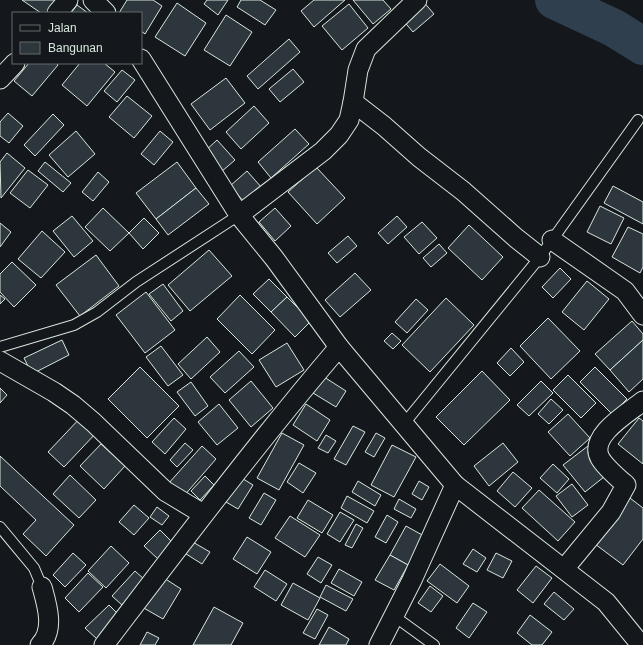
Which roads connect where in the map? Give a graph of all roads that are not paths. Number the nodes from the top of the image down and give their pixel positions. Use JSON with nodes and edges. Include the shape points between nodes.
{"nodes":[{"id":1,"x":68,"y":0,"type":"edge"},
{"id":2,"x":93,"y":0,"type":"edge"},
{"id":3,"x":417,"y":0,"type":"edge"},
{"id":4,"x":58,"y":12,"type":"edge"},
{"id":5,"x":105,"y":12,"type":"edge"},
{"id":6,"x":142,"y":61,"type":"edge"},
{"id":7,"x":14,"y":64,"type":"edge"},
{"id":8,"x":0,"y":80,"type":"edge"},
{"id":9,"x":353,"y":102,"type":"junction"},
{"id":10,"x":638,"y":120,"type":"dead end"},
{"id":11,"x":239,"y":215,"type":"junction"},
{"id":12,"x":552,"y":240,"type":"junction"},
{"id":13,"x":540,"y":257,"type":"junction"},
{"id":14,"x":643,"y":315,"type":"edge"},
{"id":15,"x":0,"y":347,"type":"edge"},
{"id":16,"x":339,"y":347,"type":"junction"},
{"id":17,"x":0,"y":361,"type":"edge"},
{"id":18,"x":643,"y":400,"type":"edge"},
{"id":19,"x":403,"y":425,"type":"junction"},
{"id":20,"x":455,"y":485,"type":"junction"},
{"id":21,"x":203,"y":514,"type":"junction"},
{"id":22,"x":0,"y":527,"type":"edge"},
{"id":23,"x":564,"y":569,"type":"junction"},
{"id":24,"x":42,"y":587,"type":"joint"},
{"id":25,"x":394,"y":616,"type":"junction"},
{"id":26,"x":46,"y":644,"type":"edge"},
{"id":27,"x":104,"y":645,"type":"edge"},
{"id":28,"x":379,"y":645,"type":"edge"},
{"id":29,"x":434,"y":645,"type":"edge"},
{"id":30,"x":641,"y":645,"type":"edge"}],
"edges":[{"from":1,"to":4,"type":"street"},
{"from":2,"to":5,"type":"street"},
{"from":3,"to":9,"type":"street","via":[[366,49],[358,70]]},
{"from":6,"to":11,"type":"street"},
{"from":7,"to":8,"type":"street"},
{"from":9,"to":11,"type":"street","via":[[349,120],[340,135]]},
{"from":9,"to":13,"type":"street"},
{"from":10,"to":12,"type":"lane"},
{"from":11,"to":15,"type":"lane","via":[[74,325]]},
{"from":11,"to":16,"type":"street"},
{"from":12,"to":13,"type":"lane"},
{"from":12,"to":14,"type":"street","via":[[625,291]]},
{"from":13,"to":19,"type":"lane"},
{"from":16,"to":19,"type":"street"},
{"from":16,"to":21,"type":"street"},
{"from":17,"to":21,"type":"street","via":[[73,405],[165,491]]},
{"from":18,"to":23,"type":"street","via":[[605,432],[600,440],[598,452],[601,460],[626,486],[611,512]]},
{"from":19,"to":20,"type":"street"},
{"from":20,"to":23,"type":"street"},
{"from":20,"to":25,"type":"street"},
{"from":21,"to":27,"type":"street"},
{"from":22,"to":24,"type":"lane","via":[[34,568]]},
{"from":23,"to":30,"type":"street","via":[[606,602]]},
{"from":24,"to":26,"type":"street","via":[[49,618]]},
{"from":25,"to":28,"type":"street"},
{"from":25,"to":29,"type":"lane"}]}
